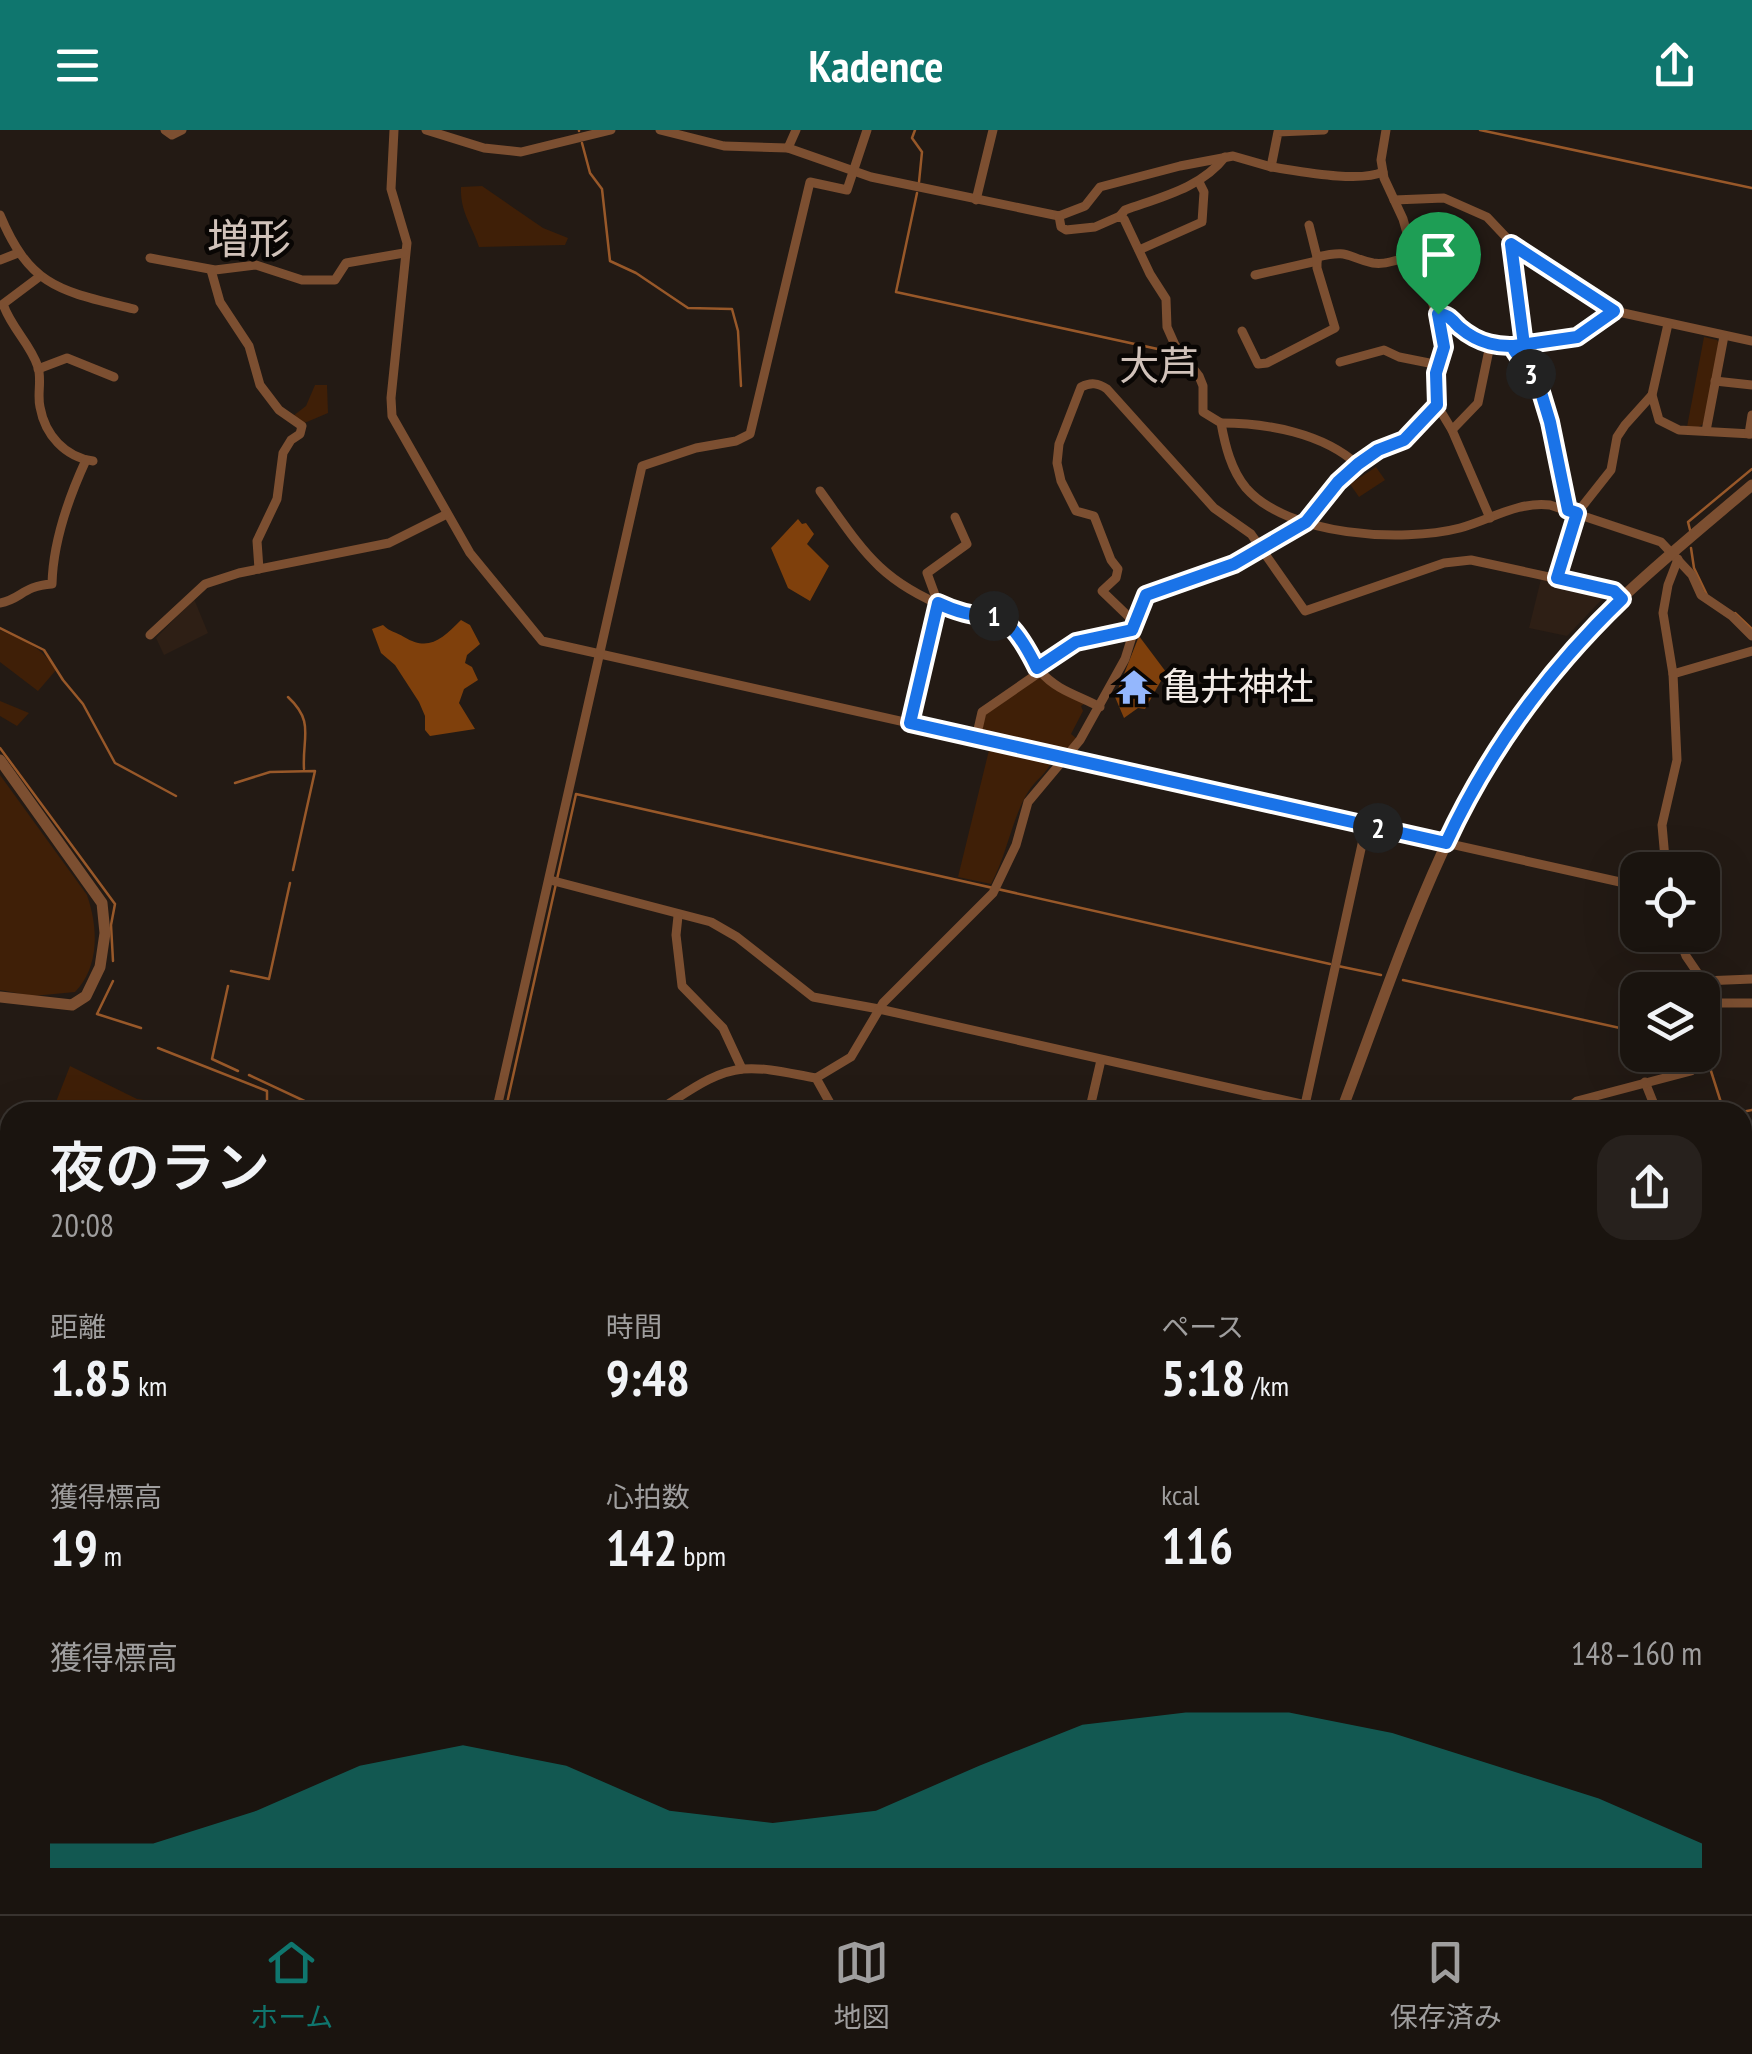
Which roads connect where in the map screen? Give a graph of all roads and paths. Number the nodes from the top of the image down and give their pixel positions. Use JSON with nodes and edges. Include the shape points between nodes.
{"nodes":[{"id":1,"x":165,"y":130,"type":"edge"},
{"id":2,"x":182,"y":130,"type":"edge"},
{"id":3,"x":394,"y":130,"type":"edge"},
{"id":4,"x":426,"y":130,"type":"edge"},
{"id":5,"x":611,"y":130,"type":"edge"},
{"id":6,"x":660,"y":130,"type":"edge"},
{"id":7,"x":796,"y":130,"type":"edge"},
{"id":8,"x":867,"y":130,"type":"edge"},
{"id":9,"x":993,"y":130,"type":"edge"},
{"id":10,"x":1324,"y":130,"type":"edge"},
{"id":11,"x":1386,"y":130,"type":"edge"},
{"id":12,"x":788,"y":148,"type":"junction"},
{"id":13,"x":1226,"y":157,"type":"junction"},
{"id":14,"x":1271,"y":167,"type":"junction"},
{"id":15,"x":856,"y":172,"type":"junction"},
{"id":16,"x":1382,"y":172,"type":"junction"},
{"id":17,"x":1199,"y":182,"type":"junction"},
{"id":18,"x":976,"y":200,"type":"junction"},
{"id":19,"x":1394,"y":200,"type":"junction"},
{"id":20,"x":0,"y":215,"type":"edge"},
{"id":21,"x":1059,"y":216,"type":"junction"},
{"id":22,"x":1120,"y":216,"type":"junction"},
{"id":23,"x":1309,"y":225,"type":"dead end"},
{"id":24,"x":1511,"y":244,"type":"junction"},
{"id":25,"x":1139,"y":250,"type":"junction"},
{"id":26,"x":18,"y":253,"type":"junction"},
{"id":27,"x":404,"y":253,"type":"junction"},
{"id":28,"x":1413,"y":254,"type":"junction"},
{"id":29,"x":150,"y":258,"type":"dead end"},
{"id":30,"x":1317,"y":259,"type":"junction"},
{"id":31,"x":0,"y":260,"type":"edge"},
{"id":32,"x":210,"y":270,"type":"junction"},
{"id":33,"x":1255,"y":276,"type":"dead end"},
{"id":34,"x":39,"y":277,"type":"junction"},
{"id":35,"x":134,"y":309,"type":"dead end"},
{"id":36,"x":1614,"y":311,"type":"junction"},
{"id":37,"x":1438,"y":314,"type":"junction"},
{"id":38,"x":1668,"y":324,"type":"junction"},
{"id":39,"x":1242,"y":332,"type":"dead end"},
{"id":40,"x":1724,"y":336,"type":"junction"},
{"id":41,"x":1752,"y":341,"type":"edge"},
{"id":42,"x":1490,"y":345,"type":"junction"},
{"id":43,"x":1519,"y":346,"type":"junction"},
{"id":44,"x":1340,"y":362,"type":"dead end"},
{"id":45,"x":1439,"y":365,"type":"junction"},
{"id":46,"x":38,"y":368,"type":"junction"},
{"id":47,"x":114,"y":377,"type":"dead end"},
{"id":48,"x":1716,"y":381,"type":"junction"},
{"id":49,"x":1752,"y":385,"type":"edge"},
{"id":50,"x":1652,"y":395,"type":"junction"},
{"id":51,"x":1437,"y":405,"type":"junction"},
{"id":52,"x":1752,"y":415,"type":"edge"},
{"id":53,"x":1221,"y":424,"type":"junction"},
{"id":54,"x":1452,"y":430,"type":"junction"},
{"id":55,"x":1706,"y":431,"type":"junction"},
{"id":56,"x":1751,"y":434,"type":"edge"},
{"id":57,"x":1358,"y":464,"type":"junction"},
{"id":58,"x":1752,"y":485,"type":"edge"},
{"id":59,"x":820,"y":491,"type":"dead end"},
{"id":60,"x":1572,"y":512,"type":"junction"},
{"id":61,"x":447,"y":514,"type":"junction"},
{"id":62,"x":955,"y":517,"type":"dead end"},
{"id":63,"x":1490,"y":518,"type":"junction"},
{"id":64,"x":1306,"y":522,"type":"junction"},
{"id":65,"x":1263,"y":549,"type":"junction"},
{"id":66,"x":1675,"y":556,"type":"junction"},
{"id":67,"x":259,"y":570,"type":"junction"},
{"id":68,"x":1557,"y":578,"type":"junction"},
{"id":69,"x":1622,"y":599,"type":"junction"},
{"id":70,"x":0,"y":603,"type":"edge"},
{"id":71,"x":938,"y":603,"type":"junction"},
{"id":72,"x":1136,"y":618,"type":"junction"},
{"id":73,"x":1132,"y":630,"type":"junction"},
{"id":74,"x":150,"y":634,"type":"dead end"},
{"id":75,"x":1752,"y":636,"type":"edge"},
{"id":76,"x":1752,"y":651,"type":"edge"},
{"id":77,"x":599,"y":654,"type":"junction"},
{"id":78,"x":1038,"y":670,"type":"junction"},
{"id":79,"x":1673,"y":674,"type":"junction"},
{"id":80,"x":1100,"y":707,"type":"junction"},
{"id":81,"x":910,"y":723,"type":"junction"},
{"id":82,"x":976,"y":738,"type":"junction"},
{"id":83,"x":1068,"y":758,"type":"junction"},
{"id":84,"x":0,"y":760,"type":"edge"},
{"id":85,"x":1366,"y":826,"type":"junction"},
{"id":86,"x":1446,"y":843,"type":"junction"},
{"id":87,"x":1664,"y":852,"type":"edge"},
{"id":88,"x":554,"y":881,"type":"junction"},
{"id":89,"x":1620,"y":882,"type":"edge"},
{"id":90,"x":678,"y":916,"type":"junction"},
{"id":91,"x":1752,"y":980,"type":"edge"},
{"id":92,"x":1720,"y":981,"type":"edge"},
{"id":93,"x":0,"y":997,"type":"edge"},
{"id":94,"x":1752,"y":1002,"type":"edge"},
{"id":95,"x":1720,"y":1003,"type":"edge"},
{"id":96,"x":879,"y":1008,"type":"junction"},
{"id":97,"x":1100,"y":1060,"type":"junction"},
{"id":98,"x":742,"y":1070,"type":"junction"},
{"id":99,"x":1684,"y":1072,"type":"edge"},
{"id":100,"x":816,"y":1078,"type":"junction"},
{"id":101,"x":1646,"y":1082,"type":"junction"},
{"id":102,"x":499,"y":1102,"type":"edge"},
{"id":103,"x":670,"y":1102,"type":"edge"},
{"id":104,"x":829,"y":1102,"type":"edge"},
{"id":105,"x":1091,"y":1102,"type":"edge"},
{"id":106,"x":1290,"y":1102,"type":"edge"},
{"id":107,"x":1305,"y":1102,"type":"edge"},
{"id":108,"x":1343,"y":1102,"type":"edge"},
{"id":109,"x":1576,"y":1102,"type":"edge"},
{"id":110,"x":1653,"y":1102,"type":"edge"}],
"edges":[{"from":1,"to":2,"type":"street","via":[[172,136]]},
{"from":3,"to":27,"type":"street","via":[[391,182]]},
{"from":4,"to":5,"type":"street","via":[[521,152]]},
{"from":6,"to":12,"type":"street","via":[[724,146]]},
{"from":7,"to":12,"type":"street"},
{"from":8,"to":15,"type":"street"},
{"from":9,"to":18,"type":"street"},
{"from":10,"to":14,"type":"street","via":[[1278,132]]},
{"from":11,"to":16,"type":"street"},
{"from":12,"to":15,"type":"street"},
{"from":13,"to":14,"type":"street"},
{"from":13,"to":17,"type":"street"},
{"from":13,"to":21,"type":"street","via":[[1100,188],[1084,206]]},
{"from":14,"to":16,"type":"street"},
{"from":15,"to":18,"type":"street"},
{"from":15,"to":77,"type":"street","via":[[848,190],[810,182],[750,434],[642,466]]},
{"from":16,"to":19,"type":"street"},
{"from":17,"to":22,"type":"street"},
{"from":17,"to":25,"type":"street","via":[[1202,222]]},
{"from":18,"to":21,"type":"street"},
{"from":19,"to":24,"type":"street","via":[[1455,201],[1495,223]]},
{"from":19,"to":28,"type":"street"},
{"from":20,"to":26,"type":"street"},
{"from":21,"to":22,"type":"street","via":[[1061,227],[1077,231]]},
{"from":22,"to":25,"type":"street"},
{"from":23,"to":30,"type":"street"},
{"from":24,"to":36,"type":"street"},
{"from":24,"to":43,"type":"street"},
{"from":25,"to":53,"type":"street","via":[[1166,299],[1166,327],[1204,386],[1201,408]]},
{"from":26,"to":31,"type":"street"},
{"from":26,"to":34,"type":"street"},
{"from":27,"to":32,"type":"street","via":[[346,263],[331,282],[256,265]]},
{"from":27,"to":61,"type":"street","via":[[391,408]]},
{"from":28,"to":30,"type":"street","via":[[1382,263],[1350,253]]},
{"from":28,"to":37,"type":"street"},
{"from":29,"to":32,"type":"street"},
{"from":30,"to":33,"type":"street"},
{"from":30,"to":39,"type":"street","via":[[1332,333],[1262,365]]},
{"from":32,"to":67,"type":"street","via":[[220,302],[249,346],[260,385],[302,426],[283,453],[277,499],[257,540]]},
{"from":34,"to":35,"type":"street","via":[[73,294]]},
{"from":34,"to":46,"type":"street","via":[[3,304]]},
{"from":36,"to":38,"type":"street"},
{"from":36,"to":43,"type":"street","via":[[1577,337]]},
{"from":37,"to":42,"type":"street"},
{"from":37,"to":45,"type":"street","via":[[1444,347]]},
{"from":38,"to":40,"type":"street"},
{"from":38,"to":50,"type":"street"},
{"from":40,"to":41,"type":"street"},
{"from":40,"to":48,"type":"street"},
{"from":42,"to":43,"type":"street"},
{"from":42,"to":54,"type":"street","via":[[1478,403]]},
{"from":43,"to":60,"type":"street","via":[[1540,389]]},
{"from":44,"to":45,"type":"street","via":[[1384,350]]},
{"from":45,"to":51,"type":"street"},
{"from":46,"to":47,"type":"street","via":[[67,358]]},
{"from":46,"to":70,"type":"street","via":[[40,411],[50,431],[62,450],[89,460],[54,553],[52,584],[29,587]]},
{"from":48,"to":49,"type":"street"},
{"from":48,"to":55,"type":"street"},
{"from":50,"to":55,"type":"street","via":[[1659,420],[1668,426]]},
{"from":50,"to":60,"type":"street","via":[[1617,437],[1611,470]]},
{"from":51,"to":54,"type":"street"},
{"from":51,"to":57,"type":"street","via":[[1404,440]]},
{"from":52,"to":56,"type":"street"},
{"from":53,"to":57,"type":"street","via":[[1322,440]]},
{"from":53,"to":64,"type":"street","via":[[1247,488]]},
{"from":54,"to":63,"type":"street"},
{"from":55,"to":56,"type":"street"},
{"from":57,"to":64,"type":"street"},
{"from":58,"to":66,"type":"street"},
{"from":59,"to":71,"type":"street","via":[[879,570]]},
{"from":60,"to":63,"type":"street","via":[[1536,503]]},
{"from":60,"to":66,"type":"street","via":[[1661,542]]},
{"from":60,"to":68,"type":"street"},
{"from":61,"to":67,"type":"street","via":[[389,543]]},
{"from":61,"to":77,"type":"street","via":[[542,641]]},
{"from":62,"to":71,"type":"street","via":[[967,544],[930,568]]},
{"from":63,"to":64,"type":"street","via":[[1396,536]]},
{"from":64,"to":65,"type":"street"},
{"from":65,"to":68,"type":"street","via":[[1305,610],[1444,563],[1481,560]]},
{"from":65,"to":72,"type":"street","via":[[1146,595]]},
{"from":65,"to":72,"type":"street","via":[[1180,474],[1107,390],[1086,384],[1059,444],[1058,472],[1076,511],[1096,520],[1118,569],[1102,591]]},
{"from":66,"to":69,"type":"street"},
{"from":66,"to":75,"type":"street","via":[[1700,595]]},
{"from":66,"to":79,"type":"street","via":[[1663,613]]},
{"from":67,"to":74,"type":"street","via":[[205,584]]},
{"from":68,"to":69,"type":"street","via":[[1614,591]]},
{"from":69,"to":86,"type":"street","via":[[1520,714]]},
{"from":71,"to":78,"type":"street","via":[[1010,624]]},
{"from":71,"to":81,"type":"street"},
{"from":72,"to":73,"type":"street"},
{"from":73,"to":78,"type":"street","via":[[1076,642]]},
{"from":73,"to":80,"type":"street"},
{"from":76,"to":79,"type":"street"},
{"from":77,"to":81,"type":"street"},
{"from":77,"to":88,"type":"street"},
{"from":78,"to":80,"type":"street","via":[[1058,688]]},
{"from":78,"to":82,"type":"street","via":[[982,712]]},
{"from":79,"to":87,"type":"street","via":[[1677,760],[1662,825]]},
{"from":80,"to":83,"type":"street"},
{"from":81,"to":82,"type":"street"},
{"from":82,"to":83,"type":"street"},
{"from":83,"to":85,"type":"street"},
{"from":83,"to":96,"type":"street","via":[[1028,802],[994,889]]},
{"from":84,"to":93,"type":"street","via":[[102,903],[106,970],[72,1006]]},
{"from":85,"to":86,"type":"street"},
{"from":85,"to":107,"type":"street"},
{"from":86,"to":89,"type":"street"},
{"from":86,"to":108,"type":"street"},
{"from":88,"to":90,"type":"street"},
{"from":88,"to":102,"type":"street"},
{"from":90,"to":96,"type":"street","via":[[721,927],[813,997]]},
{"from":90,"to":98,"type":"street","via":[[682,986],[722,1028]]},
{"from":91,"to":92,"type":"street"},
{"from":94,"to":95,"type":"street"},
{"from":96,"to":97,"type":"street"},
{"from":96,"to":100,"type":"street","via":[[850,1058]]},
{"from":97,"to":105,"type":"street"},
{"from":97,"to":106,"type":"street"},
{"from":98,"to":100,"type":"street"},
{"from":98,"to":103,"type":"street"},
{"from":99,"to":101,"type":"street"},
{"from":100,"to":104,"type":"street"},
{"from":101,"to":109,"type":"street"},
{"from":101,"to":110,"type":"street"}]}
